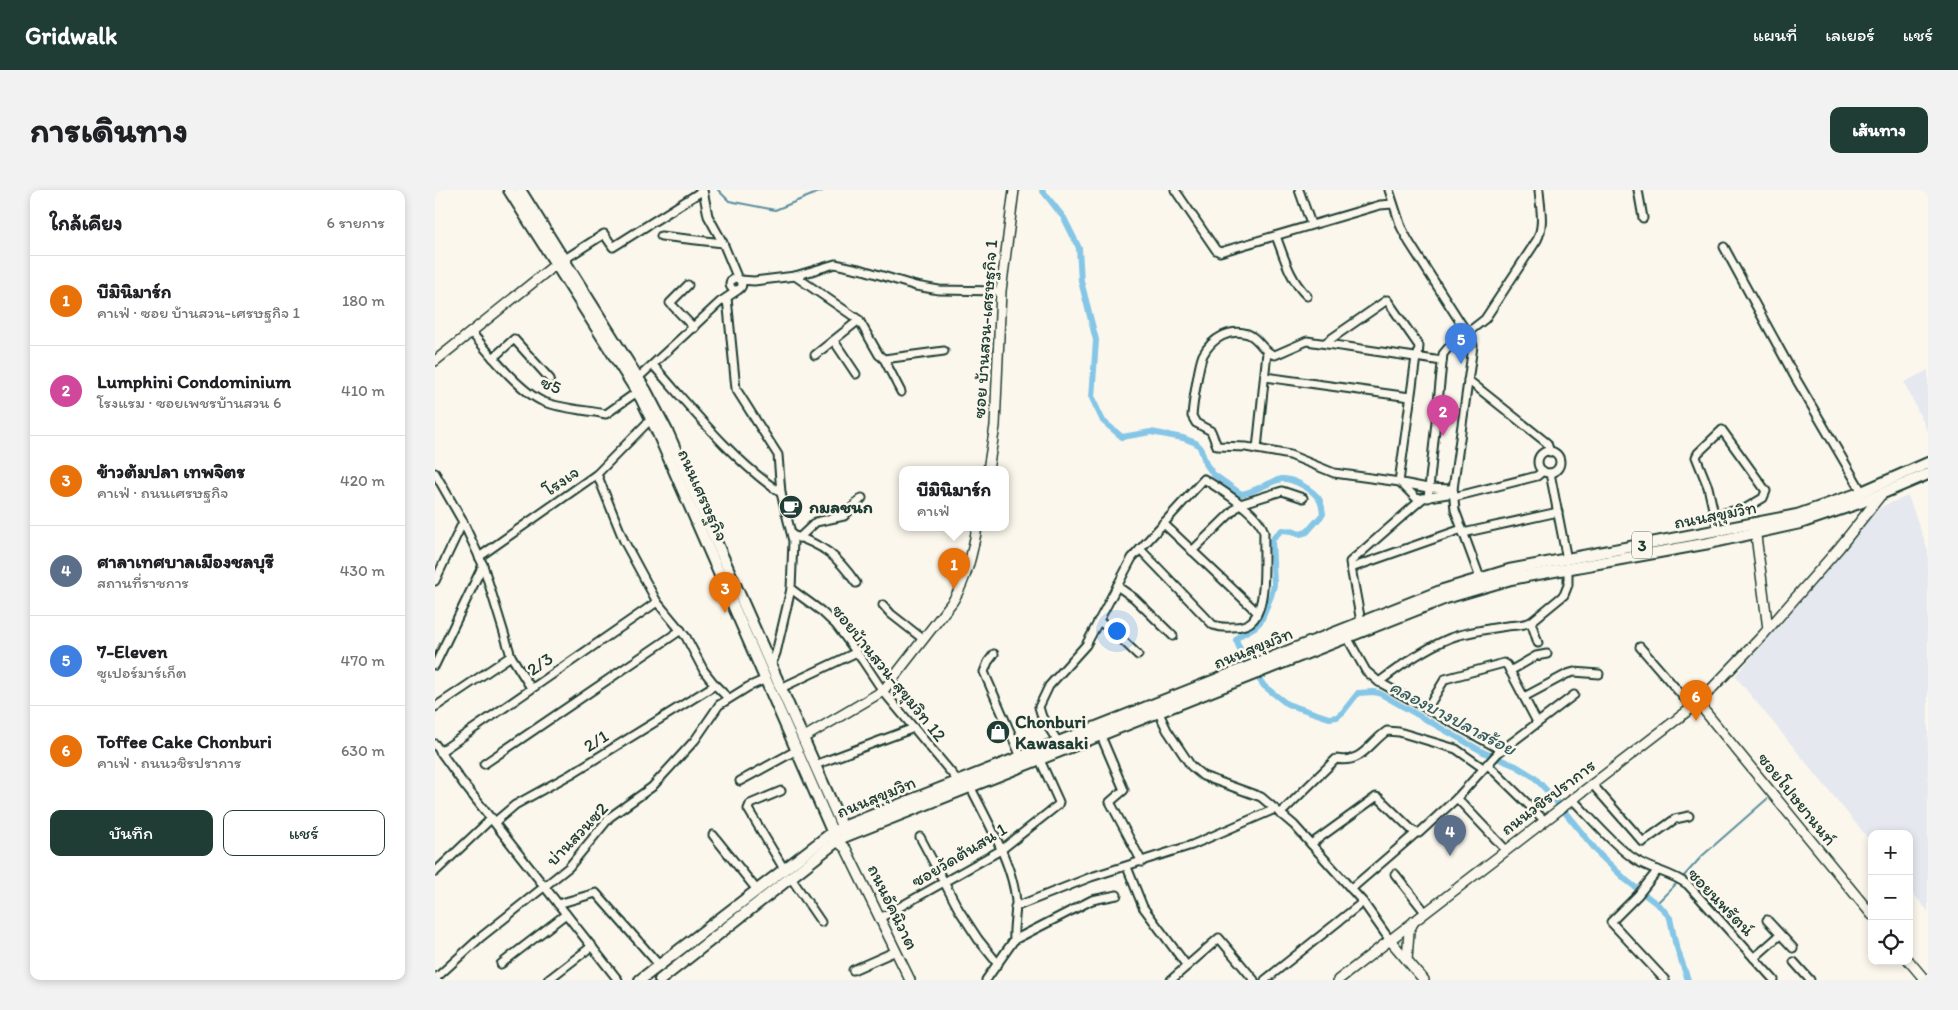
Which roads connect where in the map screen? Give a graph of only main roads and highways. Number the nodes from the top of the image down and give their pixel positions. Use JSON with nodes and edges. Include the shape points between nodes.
{"nodes":[{"id":1,"x":509,"y":190,"type":"edge"},
{"id":2,"x":520,"y":190,"type":"edge"},
{"id":3,"x":561,"y":262,"type":"junction"},
{"id":4,"x":1928,"y":463,"type":"edge"},
{"id":5,"x":1928,"y":474,"type":"edge"},
{"id":6,"x":1756,"y":529,"type":"junction"},
{"id":7,"x":1570,"y":565,"type":"junction"},
{"id":8,"x":1306,"y":649,"type":"junction"},
{"id":9,"x":1250,"y":671,"type":"junction"},
{"id":10,"x":1061,"y":747,"type":"junction"},
{"id":11,"x":840,"y":834,"type":"junction"},
{"id":12,"x":641,"y":980,"type":"edge"},
{"id":13,"x":660,"y":980,"type":"edge"}],
"edges":[{"from":1,"to":3,"type":"main road","name":"ถนนเศรษฐกิจ"},
{"from":2,"to":3,"type":"main road","name":"ถนนเศรษฐกิจ"},
{"from":3,"to":11,"type":"main road","name":"ถนนเศรษฐกิจ","via":[[651,418],[797,750]]},
{"from":3,"to":11,"type":"main road","name":"ถนนเศรษฐกิจ","via":[[638,378],[668,433],[815,765]]},
{"from":4,"to":6,"type":"main road","name":"ถนนสุขุมวิท","number":"3","via":[[1862,492]]},
{"from":5,"to":6,"type":"main road","name":"ถนนสุขุมวิท","number":"3","via":[[1832,514]]},
{"from":6,"to":7,"type":"main road","name":"ถนนสุขุมวิท","number":"3"},
{"from":6,"to":7,"type":"main road","name":"ถนนสุขุมวิท","number":"3","via":[[1718,531]]},
{"from":7,"to":8,"type":"main road","name":"ถนนสุขุมวิท","via":[[1483,587]]},
{"from":7,"to":8,"type":"main road","name":"ถนนสุขุมวิท","via":[[1509,570],[1480,578],[1361,622]]},
{"from":8,"to":9,"type":"main road","name":"ถนนสุขุมวิท"},
{"from":9,"to":10,"type":"main road","name":"ถนนสุขุมวิท"},
{"from":9,"to":10,"type":"main road","name":"ถนนสุขุมวิท","via":[[1159,713],[1101,736]]},
{"from":10,"to":11,"type":"main road","name":"ถนนสุขุมวิท","via":[[1021,757]]},
{"from":10,"to":11,"type":"main road","name":"ถนนสุขุมวิท","via":[[1040,760],[971,788]]},
{"from":11,"to":12,"type":"main road","name":"ถนนสุขุมวิท","via":[[784,869]]},
{"from":11,"to":13,"type":"main road","name":"ถนนสุขุมวิท","via":[[791,878]]}]}
